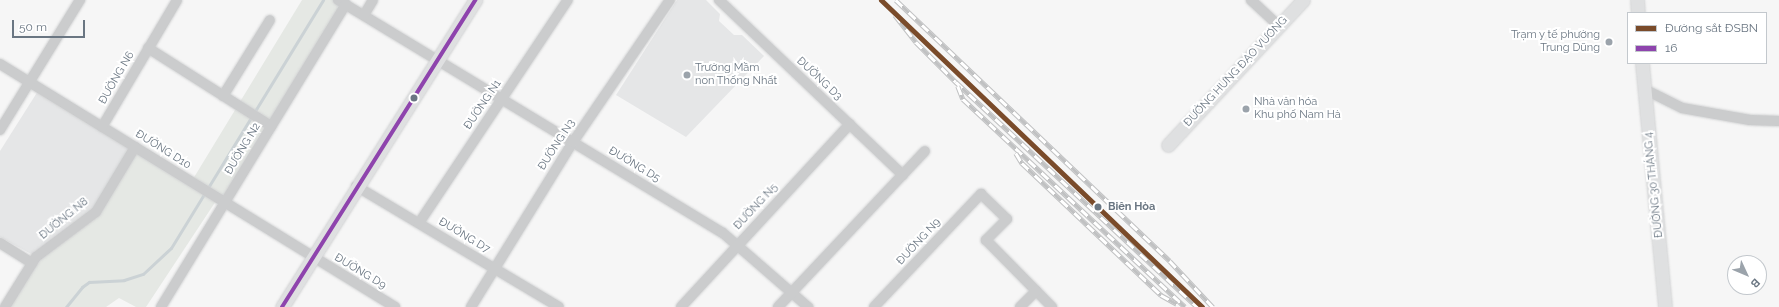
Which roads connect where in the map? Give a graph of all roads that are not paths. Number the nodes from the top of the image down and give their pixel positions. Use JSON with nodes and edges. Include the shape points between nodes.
{"nodes":[{"id":1,"x":80,"y":0,"type":"edge"},
{"id":2,"x":177,"y":0,"type":"edge"},
{"id":3,"x":373,"y":0,"type":"edge"},
{"id":4,"x":475,"y":0,"type":"edge"},
{"id":5,"x":568,"y":0,"type":"edge"},
{"id":6,"x":670,"y":0,"type":"edge"},
{"id":7,"x":719,"y":0,"type":"edge"},
{"id":8,"x":1251,"y":0,"type":"edge"},
{"id":9,"x":1303,"y":0,"type":"edge"},
{"id":10,"x":1637,"y":0,"type":"edge"},
{"id":11,"x":342,"y":2,"type":"edge"},
{"id":12,"x":1638,"y":12,"type":"edge"},
{"id":13,"x":364,"y":15,"type":"junction"},
{"id":14,"x":270,"y":20,"type":"dead end"},
{"id":15,"x":1279,"y":26,"type":"junction"},
{"id":16,"x":148,"y":48,"type":"junction"},
{"id":17,"x":437,"y":58,"type":"junction"},
{"id":18,"x":0,"y":64,"type":"edge"},
{"id":19,"x":1642,"y":64,"type":"edge"},
{"id":20,"x":30,"y":82,"type":"junction"},
{"id":21,"x":1644,"y":89,"type":"junction"},
{"id":22,"x":223,"y":96,"type":"junction"},
{"id":23,"x":502,"y":98,"type":"junction"},
{"id":24,"x":1779,"y":120,"type":"edge"},
{"id":25,"x":850,"y":124,"type":"junction"},
{"id":26,"x":271,"y":126,"type":"junction"},
{"id":27,"x":102,"y":127,"type":"junction"},
{"id":28,"x":0,"y":130,"type":"edge"},
{"id":29,"x":573,"y":142,"type":"junction"},
{"id":30,"x":1168,"y":145,"type":"dead end"},
{"id":31,"x":135,"y":147,"type":"junction"},
{"id":32,"x":925,"y":151,"type":"dead end"},
{"id":33,"x":903,"y":175,"type":"junction"},
{"id":34,"x":356,"y":186,"type":"junction"},
{"id":35,"x":225,"y":202,"type":"junction"},
{"id":36,"x":419,"y":223,"type":"junction"},
{"id":37,"x":0,"y":243,"type":"edge"},
{"id":38,"x":738,"y":244,"type":"junction"},
{"id":39,"x":312,"y":258,"type":"junction"},
{"id":40,"x":32,"y":263,"type":"junction"},
{"id":41,"x":494,"y":268,"type":"junction"},
{"id":42,"x":1036,"y":291,"type":"junction"},
{"id":43,"x":792,"y":292,"type":"junction"},
{"id":44,"x":5,"y":307,"type":"edge"},
{"id":45,"x":161,"y":307,"type":"edge"},
{"id":46,"x":282,"y":307,"type":"edge"},
{"id":47,"x":395,"y":307,"type":"edge"},
{"id":48,"x":471,"y":307,"type":"edge"},
{"id":49,"x":560,"y":307,"type":"edge"},
{"id":50,"x":681,"y":307,"type":"edge"},
{"id":51,"x":778,"y":307,"type":"edge"},
{"id":52,"x":808,"y":307,"type":"edge"},
{"id":53,"x":874,"y":307,"type":"edge"},
{"id":54,"x":1020,"y":307,"type":"edge"},
{"id":55,"x":1052,"y":307,"type":"edge"},
{"id":56,"x":1665,"y":307,"type":"edge"}],
"edges":[{"from":1,"to":20,"type":"street"},
{"from":2,"to":16,"type":"street","name":"ĐƯỜNG N6"},
{"from":3,"to":13,"type":"street"},
{"from":4,"to":17,"type":"main road"},
{"from":5,"to":23,"type":"street","name":"ĐƯỜNG N1"},
{"from":6,"to":29,"type":"street","name":"ĐƯỜNG N3"},
{"from":7,"to":25,"type":"street","name":"ĐƯỜNG D3"},
{"from":8,"to":15,"type":"street"},
{"from":9,"to":15,"type":"main road","name":"ĐƯỜNG HƯNG ĐẠO VƯƠNG"},
{"from":10,"to":12,"type":"main road"},
{"from":11,"to":13,"type":"street","name":"ĐƯỜNG D5"},
{"from":11,"to":26,"type":"street","name":"ĐƯỜNG N2"},
{"from":13,"to":17,"type":"street","name":"ĐƯỜNG D5"},
{"from":14,"to":22,"type":"street"},
{"from":15,"to":30,"type":"main road","name":"ĐƯỜNG HƯNG ĐẠO VƯƠNG"},
{"from":16,"to":22,"type":"street"},
{"from":16,"to":27,"type":"street","name":"ĐƯỜNG N6"},
{"from":17,"to":23,"type":"street","name":"ĐƯỜNG D5"},
{"from":17,"to":34,"type":"main road"},
{"from":18,"to":20,"type":"street","name":"ĐƯỜNG D10"},
{"from":19,"to":21,"type":"main road","name":"ĐƯỜNG 30 THÁNG 4"},
{"from":20,"to":27,"type":"street","name":"ĐƯỜNG D10"},
{"from":20,"to":28,"type":"street"},
{"from":21,"to":24,"type":"street","via":[[1682,108],[1750,120]]},
{"from":21,"to":56,"type":"main road","name":"ĐƯỜNG 30 THÁNG 4"},
{"from":22,"to":26,"type":"street"},
{"from":23,"to":29,"type":"street","name":"ĐƯỜNG D5"},
{"from":23,"to":36,"type":"street","name":"ĐƯỜNG N1"},
{"from":25,"to":33,"type":"street","name":"ĐƯỜNG D3"},
{"from":25,"to":38,"type":"street","name":"ĐƯỜNG N5"},
{"from":26,"to":35,"type":"street","name":"ĐƯỜNG N2"},
{"from":27,"to":31,"type":"street","name":"ĐƯỜNG D10"},
{"from":29,"to":38,"type":"street","name":"ĐƯỜNG D5"},
{"from":29,"to":41,"type":"street","name":"ĐƯỜNG N3"},
{"from":31,"to":35,"type":"street","name":"ĐƯỜNG D10"},
{"from":31,"to":40,"type":"street","name":"ĐƯỜNG N8","via":[[96,212],[36,257]]},
{"from":32,"to":33,"type":"street"},
{"from":33,"to":43,"type":"street"},
{"from":34,"to":36,"type":"street","name":"ĐƯỜNG D7"},
{"from":34,"to":39,"type":"main road"},
{"from":35,"to":39,"type":"street","name":"ĐƯỜNG D10"},
{"from":35,"to":45,"type":"street","name":"ĐƯỜNG N2"},
{"from":36,"to":41,"type":"street","name":"ĐƯỜNG D7"},
{"from":37,"to":40,"type":"street"},
{"from":38,"to":43,"type":"street","name":"ĐƯỜNG D5"},
{"from":38,"to":50,"type":"street","name":"ĐƯỜNG N5"},
{"from":39,"to":46,"type":"main road"},
{"from":39,"to":47,"type":"street","name":"ĐƯỜNG D9"},
{"from":40,"to":44,"type":"street","name":"ĐƯỜNG N8"},
{"from":41,"to":48,"type":"street","name":"ĐƯỜNG N3"},
{"from":41,"to":49,"type":"street","name":"ĐƯỜNG D7"},
{"from":42,"to":53,"type":"street","name":"ĐƯỜNG N9","via":[[986,240],[1007,218],[982,194]]},
{"from":42,"to":54,"type":"street"},
{"from":42,"to":55,"type":"street"},
{"from":43,"to":51,"type":"street"},
{"from":43,"to":52,"type":"street","name":"ĐƯỜNG D5"}]}
